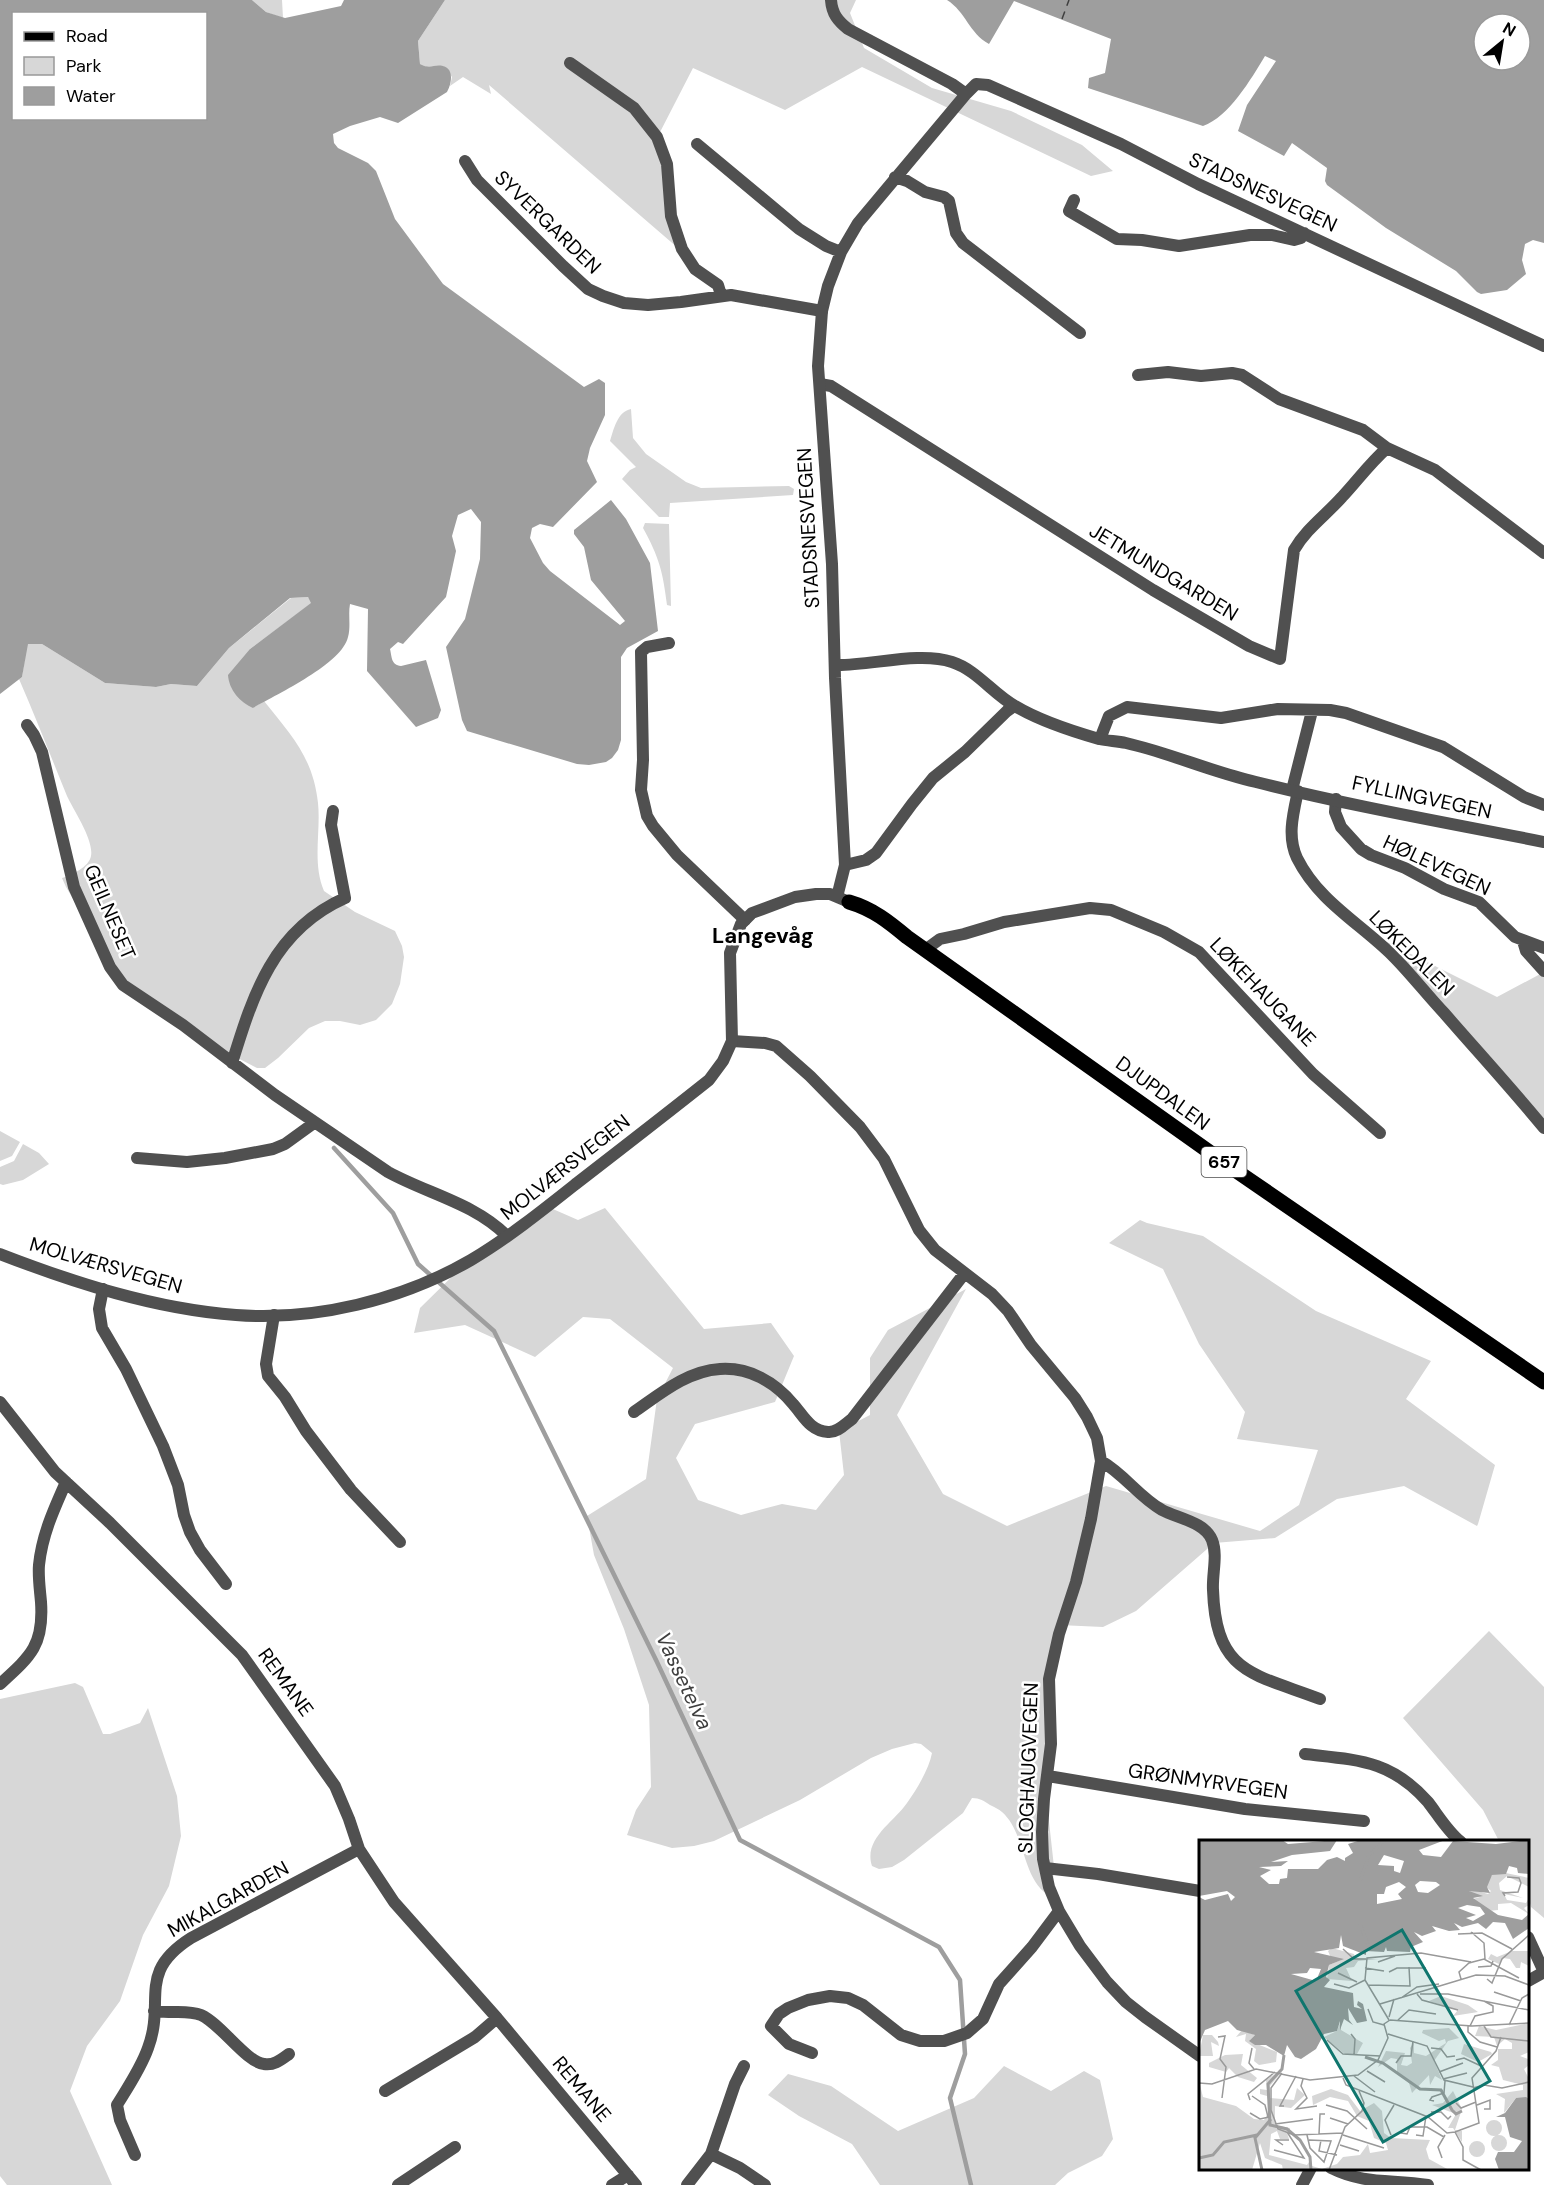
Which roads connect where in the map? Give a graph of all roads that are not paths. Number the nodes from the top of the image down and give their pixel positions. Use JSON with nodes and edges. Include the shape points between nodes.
{"nodes":[{"id":1,"x":831,"y":0,"type":"edge"},
{"id":2,"x":570,"y":63,"type":"dead end"},
{"id":3,"x":966,"y":94,"type":"junction"},
{"id":4,"x":697,"y":144,"type":"dead end"},
{"id":5,"x":465,"y":160,"type":"dead end"},
{"id":6,"x":895,"y":177,"type":"junction"},
{"id":7,"x":1074,"y":200,"type":"dead end"},
{"id":8,"x":1304,"y":233,"type":"junction"},
{"id":9,"x":841,"y":252,"type":"junction"},
{"id":10,"x":721,"y":295,"type":"junction"},
{"id":11,"x":822,"y":311,"type":"junction"},
{"id":12,"x":1080,"y":333,"type":"dead end"},
{"id":13,"x":1544,"y":346,"type":"edge"},
{"id":14,"x":1138,"y":375,"type":"dead end"},
{"id":15,"x":820,"y":384,"type":"junction"},
{"id":16,"x":1387,"y":448,"type":"junction"},
{"id":17,"x":1544,"y":553,"type":"edge"},
{"id":18,"x":669,"y":643,"type":"dead end"},
{"id":19,"x":835,"y":665,"type":"junction"},
{"id":20,"x":1014,"y":706,"type":"junction"},
{"id":21,"x":1312,"y":711,"type":"junction"},
{"id":22,"x":27,"y":725,"type":"dead end"},
{"id":23,"x":1100,"y":739,"type":"junction"},
{"id":24,"x":1295,"y":791,"type":"junction"},
{"id":25,"x":1336,"y":799,"type":"junction"},
{"id":26,"x":1544,"y":805,"type":"edge"},
{"id":27,"x":333,"y":812,"type":"dead end"},
{"id":28,"x":1544,"y":843,"type":"edge"},
{"id":29,"x":845,"y":865,"type":"junction"},
{"id":30,"x":843,"y":900,"type":"junction"},
{"id":31,"x":745,"y":920,"type":"junction"},
{"id":32,"x":1523,"y":941,"type":"junction"},
{"id":33,"x":1544,"y":948,"type":"edge"},
{"id":34,"x":925,"y":950,"type":"junction"},
{"id":35,"x":1544,"y":971,"type":"edge"},
{"id":36,"x":732,"y":1041,"type":"junction"},
{"id":37,"x":232,"y":1063,"type":"junction"},
{"id":38,"x":314,"y":1123,"type":"junction"},
{"id":39,"x":1544,"y":1128,"type":"edge"},
{"id":40,"x":1380,"y":1133,"type":"dead end"},
{"id":41,"x":137,"y":1158,"type":"dead end"},
{"id":42,"x":507,"y":1236,"type":"junction"},
{"id":43,"x":0,"y":1254,"type":"edge"},
{"id":44,"x":964,"y":1274,"type":"junction"},
{"id":45,"x":103,"y":1289,"type":"junction"},
{"id":46,"x":274,"y":1315,"type":"junction"},
{"id":47,"x":1544,"y":1382,"type":"edge"},
{"id":48,"x":0,"y":1402,"type":"edge"},
{"id":49,"x":634,"y":1412,"type":"dead end"},
{"id":50,"x":1101,"y":1461,"type":"junction"},
{"id":51,"x":66,"y":1482,"type":"junction"},
{"id":52,"x":400,"y":1542,"type":"dead end"},
{"id":53,"x":226,"y":1584,"type":"dead end"},
{"id":54,"x":0,"y":1684,"type":"edge"},
{"id":55,"x":1320,"y":1699,"type":"dead end"},
{"id":56,"x":1305,"y":1754,"type":"dead end"},
{"id":57,"x":1048,"y":1776,"type":"junction"},
{"id":58,"x":1364,"y":1821,"type":"dead end"},
{"id":59,"x":1459,"y":1840,"type":"edge"},
{"id":60,"x":359,"y":1849,"type":"junction"},
{"id":61,"x":1045,"y":1868,"type":"junction"},
{"id":62,"x":1199,"y":1891,"type":"edge"},
{"id":63,"x":1059,"y":1911,"type":"junction"},
{"id":64,"x":1529,"y":1941,"type":"edge"},
{"id":65,"x":1529,"y":1980,"type":"edge"},
{"id":66,"x":154,"y":2011,"type":"junction"},
{"id":67,"x":497,"y":2018,"type":"junction"},
{"id":68,"x":812,"y":2053,"type":"dead end"},
{"id":69,"x":290,"y":2054,"type":"dead end"},
{"id":70,"x":1199,"y":2055,"type":"edge"},
{"id":71,"x":744,"y":2066,"type":"dead end"},
{"id":72,"x":385,"y":2091,"type":"dead end"},
{"id":73,"x":455,"y":2147,"type":"dead end"},
{"id":74,"x":711,"y":2154,"type":"junction"},
{"id":75,"x":135,"y":2155,"type":"dead end"},
{"id":76,"x":1310,"y":2170,"type":"edge"},
{"id":77,"x":1334,"y":2170,"type":"edge"},
{"id":78,"x":632,"y":2180,"type":"edge"},
{"id":79,"x":398,"y":2185,"type":"edge"},
{"id":80,"x":612,"y":2185,"type":"edge"},
{"id":81,"x":687,"y":2185,"type":"edge"},
{"id":82,"x":765,"y":2185,"type":"edge"},
{"id":83,"x":1302,"y":2185,"type":"edge"},
{"id":84,"x":1428,"y":2185,"type":"edge"}],
"edges":[{"from":1,"to":3,"type":"street","via":[[834,15],[849,29]]},
{"from":2,"to":10,"type":"street","via":[[634,108],[657,137],[667,164],[671,216],[681,249],[695,269],[717,285]]},
{"from":3,"to":6,"type":"street","name":"STADSNESVEGEN"},
{"from":3,"to":8,"type":"street","name":"STADSNESVEGEN","via":[[976,84],[1008,93]]},
{"from":4,"to":9,"type":"street","via":[[799,228]]},
{"from":5,"to":10,"type":"street","name":"SYVERGARDEN","via":[[477,180],[588,289],[603,297],[648,305]]},
{"from":6,"to":9,"type":"street","name":"STADSNESVEGEN","via":[[858,223]]},
{"from":6,"to":12,"type":"street","via":[[944,197],[951,206],[956,233],[963,243]]},
{"from":7,"to":8,"type":"street","via":[[1069,211],[1117,239],[1179,246],[1251,235],[1294,240]]},
{"from":8,"to":13,"type":"street","name":"STADSNESVEGEN"},
{"from":9,"to":11,"type":"street","name":"STADSNESVEGEN"},
{"from":10,"to":11,"type":"street","name":"SYVERGARDEN"},
{"from":11,"to":15,"type":"street","name":"STADSNESVEGEN"},
{"from":14,"to":16,"type":"street","via":[[1242,375],[1280,399],[1363,430]]},
{"from":15,"to":16,"type":"street","name":"JETMUNDGARDEN","via":[[831,386],[1153,590],[1249,646],[1280,659],[1294,550]]},
{"from":15,"to":19,"type":"street","name":"STADSNESVEGEN"},
{"from":16,"to":17,"type":"street","via":[[1435,470]]},
{"from":18,"to":31,"type":"street","via":[[641,652],[641,790],[647,816],[677,855]]},
{"from":19,"to":20,"type":"street","name":"FYLLINGVEGEN","via":[[935,659],[952,662],[968,669]]},
{"from":19,"to":29,"type":"street","name":"STADSNESVEGEN"},
{"from":20,"to":23,"type":"street","name":"FYLLINGVEGEN"},
{"from":20,"to":29,"type":"street","via":[[933,778],[876,854]]},
{"from":21,"to":23,"type":"street","name":"FYLLINGVEGEN","via":[[1278,709],[1213,718],[1127,707],[1109,716]]},
{"from":21,"to":24,"type":"street"},
{"from":21,"to":26,"type":"street","name":"FYLLINGVEGEN","via":[[1346,713],[1424,739]]},
{"from":22,"to":37,"type":"street","name":"GEILNESET","via":[[42,752],[74,886],[110,967],[127,989]]},
{"from":23,"to":24,"type":"street","name":"FYLLINGVEGEN"},
{"from":24,"to":25,"type":"street","name":"FYLLINGVEGEN"},
{"from":24,"to":39,"type":"street","name":"LØKEDALEN","via":[[1291,837],[1297,858],[1315,887],[1393,957]]},
{"from":25,"to":28,"type":"street","name":"FYLLINGVEGEN"},
{"from":25,"to":32,"type":"street","name":"HØLEVEGEN","via":[[1335,812],[1341,827],[1361,849],[1479,902],[1509,933]]},
{"from":27,"to":37,"type":"street","via":[[331,825],[345,898],[306,924],[273,960],[249,1006]]},
{"from":29,"to":30,"type":"street","name":"STADSNESVEGEN"},
{"from":30,"to":31,"type":"street","via":[[816,894],[795,897],[752,913]]},
{"from":30,"to":34,"type":"main road","name":"DJUPDALEN","number":"657","via":[[883,928],[907,937]]},
{"from":31,"to":36,"type":"street","name":"MOLVÆRSVEGEN","via":[[730,953]]},
{"from":32,"to":33,"type":"street","name":"HØLEVEGEN"},
{"from":32,"to":35,"type":"street","via":[[1526,951]]},
{"from":34,"to":40,"type":"street","name":"LØKEHAUGANE","via":[[940,939],[1004,922],[1090,908],[1111,910],[1199,952],[1313,1074]]},
{"from":34,"to":47,"type":"main road","name":"DJUPDALEN","number":"657","via":[[1232,1168]]},
{"from":36,"to":42,"type":"street","name":"MOLVÆRSVEGEN","via":[[709,1080]]},
{"from":36,"to":44,"type":"street","name":"SLOGHAUGVEGEN","via":[[776,1046],[810,1076],[876,1146],[919,1230],[935,1250]]},
{"from":37,"to":38,"type":"street","name":"GEILNESET"},
{"from":38,"to":41,"type":"street","via":[[273,1149],[188,1162]]},
{"from":38,"to":42,"type":"street","name":"GEILNESET","via":[[405,1181],[475,1212]]},
{"from":42,"to":46,"type":"street","name":"MOLVÆRSVEGEN","via":[[468,1262],[384,1298],[320,1312]]},
{"from":43,"to":45,"type":"street","name":"MOLVÆRSVEGEN"},
{"from":44,"to":49,"type":"street","via":[[852,1419],[840,1429],[818,1429],[766,1380],[739,1370],[721,1369],[690,1376]]},
{"from":44,"to":50,"type":"street","name":"SLOGHAUGVEGEN","via":[[1008,1311],[1031,1346],[1075,1398],[1096,1438]]},
{"from":45,"to":46,"type":"street","name":"MOLVÆRSVEGEN","via":[[200,1310]]},
{"from":45,"to":53,"type":"street","via":[[99,1309],[102,1328],[163,1446],[190,1532]]},
{"from":46,"to":52,"type":"street","via":[[266,1364],[268,1376],[351,1490]]},
{"from":48,"to":51,"type":"street","name":"REMANE","via":[[38,1453]]},
{"from":50,"to":55,"type":"street","via":[[1154,1505],[1201,1528],[1209,1536],[1214,1548],[1216,1625],[1228,1654],[1258,1677]]},
{"from":50,"to":57,"type":"street","name":"SLOGHAUGVEGEN","via":[[1076,1582],[1049,1679]]},
{"from":51,"to":54,"type":"street","via":[[45,1533],[39,1567],[41,1633],[28,1657]]},
{"from":51,"to":60,"type":"street","name":"REMANE","via":[[242,1655],[335,1786]]},
{"from":56,"to":59,"type":"street","via":[[1356,1760],[1395,1773],[1411,1784]]},
{"from":57,"to":58,"type":"street","name":"GRØNMYRVEGEN","via":[[1254,1810]]},
{"from":57,"to":61,"type":"street","name":"SLOGHAUGVEGEN","via":[[1042,1832]]},
{"from":60,"to":66,"type":"street","name":"MIKALGARDEN","via":[[175,1948],[158,1973]]},
{"from":60,"to":67,"type":"street","name":"REMANE","via":[[394,1902]]},
{"from":61,"to":62,"type":"street"},
{"from":61,"to":63,"type":"street","name":"SLOGHAUGVEGEN"},
{"from":63,"to":68,"type":"street","via":[[999,1984],[983,2019],[963,2034],[944,2041],[920,2041],[901,2035],[855,2002],[819,1997],[782,2012],[771,2026],[789,2044]]},
{"from":63,"to":70,"type":"street","name":"SLOGHAUGVEGEN","via":[[1090,1960],[1126,2002]]},
{"from":64,"to":65,"type":"street","via":[[1544,1972]]},
{"from":66,"to":69,"type":"street","via":[[200,2014],[264,2065]]},
{"from":66,"to":75,"type":"street","name":"MIKALGARDEN","via":[[149,2048],[117,2105]]},
{"from":67,"to":72,"type":"street","via":[[475,2037]]},
{"from":67,"to":78,"type":"street","name":"REMANE"},
{"from":71,"to":74,"type":"street"},
{"from":73,"to":79,"type":"street"},
{"from":74,"to":81,"type":"street"},
{"from":74,"to":82,"type":"street"},
{"from":76,"to":83,"type":"street"},
{"from":77,"to":84,"type":"street","via":[[1386,2183]]},
{"from":78,"to":80,"type":"street"}]}
